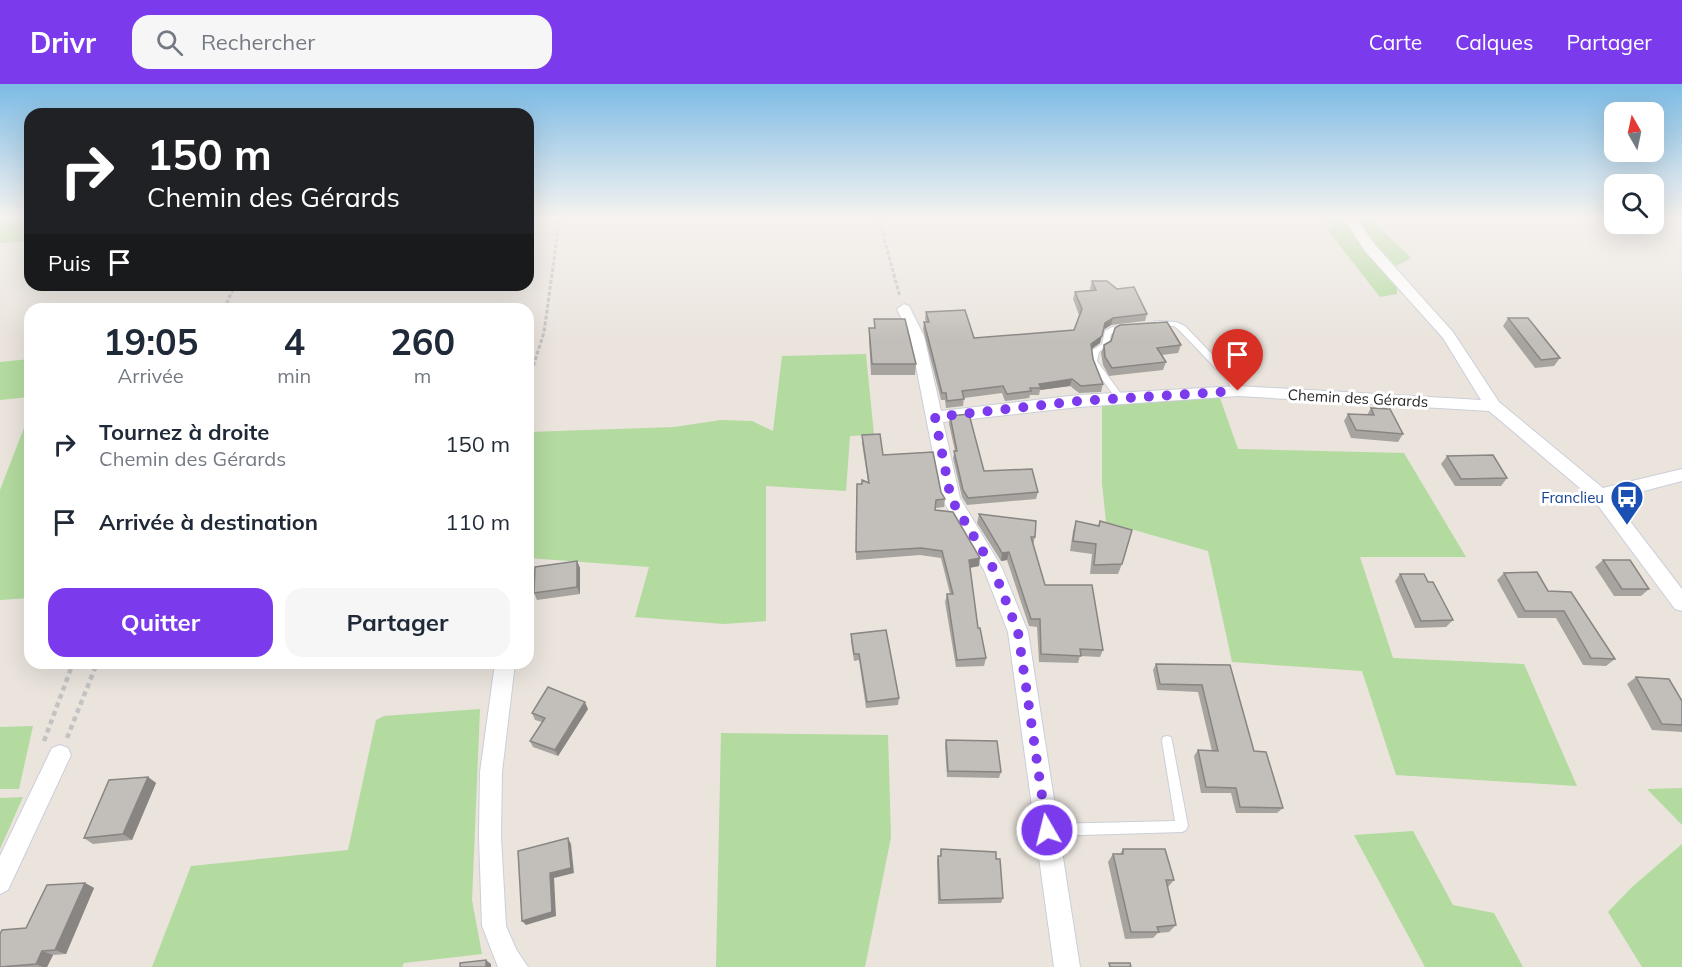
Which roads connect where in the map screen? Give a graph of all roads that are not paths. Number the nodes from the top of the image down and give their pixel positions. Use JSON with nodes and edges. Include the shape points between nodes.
{"nodes":[{"id":1,"x":1378,"y":257,"type":"edge"},
{"id":2,"x":904,"y":309,"type":"road end"},
{"id":3,"x":1145,"y":325,"type":"edge"},
{"id":4,"x":1135,"y":326,"type":"edge"},
{"id":5,"x":1238,"y":391,"type":"junction"},
{"id":6,"x":1120,"y":398,"type":"junction"},
{"id":7,"x":1493,"y":406,"type":"junction"},
{"id":8,"x":935,"y":417,"type":"junction"},
{"id":9,"x":1682,"y":474,"type":"edge"},
{"id":10,"x":1600,"y":495,"type":"junction"},
{"id":11,"x":1682,"y":603,"type":"edge"},
{"id":12,"x":504,"y":669,"type":"edge"},
{"id":13,"x":1167,"y":741,"type":"dead end"},
{"id":14,"x":52,"y":751,"type":"road end"},
{"id":15,"x":1047,"y":830,"type":"junction"},
{"id":16,"x":0,"y":882,"type":"edge"},
{"id":17,"x":514,"y":967,"type":"edge"},
{"id":18,"x":1067,"y":967,"type":"edge"}],
"edges":[{"from":1,"to":7,"type":"street","via":[[1448,335]]},
{"from":2,"to":8,"type":"street","via":[[917,336]]},
{"from":3,"to":5,"type":"lane","via":[[1166,322],[1182,328]]},
{"from":4,"to":6,"type":"lane","via":[[1115,328],[1108,333],[1105,345],[1095,351],[1093,361],[1097,370]]},
{"from":5,"to":6,"type":"street","name":"Chemin des Gérards"},
{"from":5,"to":7,"type":"street","name":"Chemin des Gérards"},
{"from":6,"to":8,"type":"street","name":"Chemin des Gérards"},
{"from":7,"to":10,"type":"street"},
{"from":8,"to":15,"type":"street","via":[[951,499],[993,568],[1018,632]]},
{"from":9,"to":10,"type":"street"},
{"from":10,"to":11,"type":"street"},
{"from":12,"to":17,"type":"street","via":[[491,772],[490,837],[494,926]]},
{"from":13,"to":15,"type":"lane","via":[[1182,826]]},
{"from":14,"to":16,"type":"street"},
{"from":15,"to":18,"type":"street"}]}
